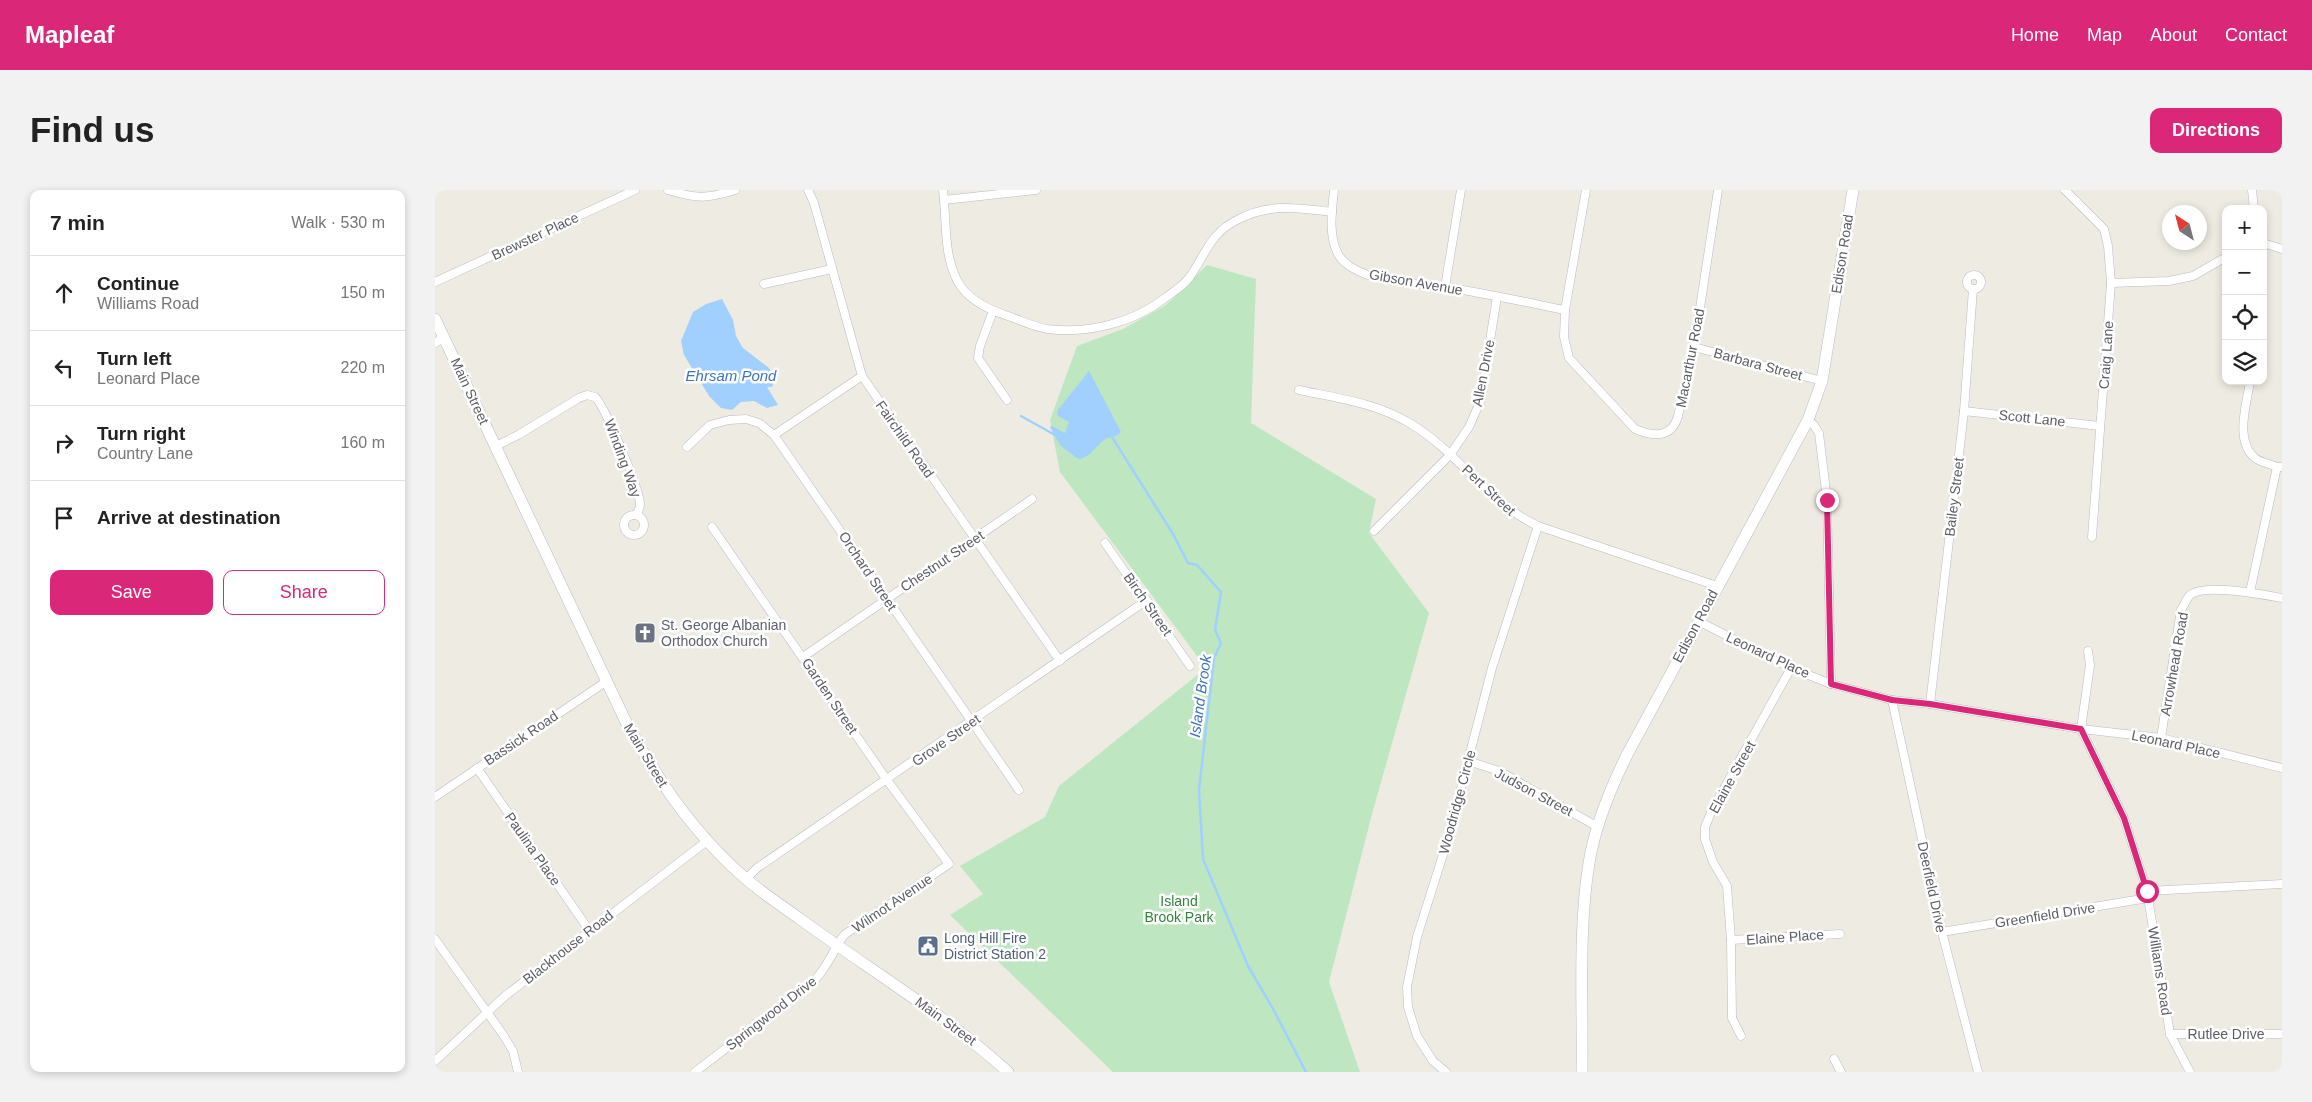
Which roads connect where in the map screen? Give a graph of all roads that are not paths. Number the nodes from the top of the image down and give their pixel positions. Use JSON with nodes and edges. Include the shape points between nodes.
{"nodes":[{"id":1,"x":635,"y":190,"type":"edge"},
{"id":2,"x":668,"y":190,"type":"edge"},
{"id":3,"x":735,"y":190,"type":"edge"},
{"id":4,"x":808,"y":190,"type":"edge"},
{"id":5,"x":943,"y":190,"type":"edge"},
{"id":6,"x":1035,"y":190,"type":"edge"},
{"id":7,"x":1334,"y":190,"type":"edge"},
{"id":8,"x":1461,"y":190,"type":"edge"},
{"id":9,"x":1586,"y":190,"type":"edge"},
{"id":10,"x":1718,"y":190,"type":"edge"},
{"id":11,"x":1853,"y":190,"type":"edge"},
{"id":12,"x":2065,"y":190,"type":"edge"},
{"id":13,"x":2252,"y":190,"type":"edge"},
{"id":14,"x":944,"y":200,"type":"junction"},
{"id":15,"x":2254,"y":205,"type":"edge"},
{"id":16,"x":1332,"y":212,"type":"junction"},
{"id":17,"x":2267,"y":244,"type":"edge"},
{"id":18,"x":2282,"y":249,"type":"edge"},
{"id":19,"x":2222,"y":259,"type":"edge"},
{"id":20,"x":832,"y":269,"type":"junction"},
{"id":21,"x":435,"y":282,"type":"edge"},
{"id":22,"x":2111,"y":283,"type":"junction"},
{"id":23,"x":764,"y":284,"type":"dead end"},
{"id":24,"x":1445,"y":287,"type":"junction"},
{"id":25,"x":1973,"y":289,"type":"dead end"},
{"id":26,"x":1497,"y":297,"type":"junction"},
{"id":27,"x":1565,"y":310,"type":"junction"},
{"id":28,"x":993,"y":311,"type":"junction"},
{"id":29,"x":435,"y":319,"type":"edge"},
{"id":30,"x":440,"y":340,"type":"edge"},
{"id":31,"x":1693,"y":347,"type":"junction"},
{"id":32,"x":862,"y":376,"type":"junction"},
{"id":33,"x":1822,"y":381,"type":"junction"},
{"id":34,"x":2249,"y":385,"type":"edge"},
{"id":35,"x":1299,"y":390,"type":"dead end"},
{"id":36,"x":1007,"y":400,"type":"dead end"},
{"id":37,"x":1964,"y":411,"type":"junction"},
{"id":38,"x":1808,"y":420,"type":"junction"},
{"id":39,"x":2100,"y":426,"type":"junction"},
{"id":40,"x":774,"y":435,"type":"junction"},
{"id":41,"x":496,"y":446,"type":"junction"},
{"id":42,"x":687,"y":447,"type":"dead end"},
{"id":43,"x":1450,"y":454,"type":"junction"},
{"id":44,"x":2279,"y":467,"type":"edge"},
{"id":45,"x":1032,"y":499,"type":"dead end"},
{"id":46,"x":637,"y":515,"type":"dead end"},
{"id":47,"x":1538,"y":526,"type":"junction"},
{"id":48,"x":712,"y":527,"type":"dead end"},
{"id":49,"x":1374,"y":531,"type":"dead end"},
{"id":50,"x":2092,"y":537,"type":"dead end"},
{"id":51,"x":976,"y":539,"type":"junction"},
{"id":52,"x":1105,"y":543,"type":"dead end"},
{"id":53,"x":1717,"y":586,"type":"junction"},
{"id":54,"x":2250,"y":592,"type":"junction"},
{"id":55,"x":2282,"y":598,"type":"edge"},
{"id":56,"x":887,"y":599,"type":"junction"},
{"id":57,"x":1147,"y":600,"type":"junction"},
{"id":58,"x":1698,"y":621,"type":"junction"},
{"id":59,"x":2088,"y":651,"type":"dead end"},
{"id":60,"x":803,"y":657,"type":"junction"},
{"id":61,"x":1060,"y":660,"type":"junction"},
{"id":62,"x":1190,"y":666,"type":"dead end"},
{"id":63,"x":1791,"y":668,"type":"junction"},
{"id":64,"x":607,"y":681,"type":"junction"},
{"id":65,"x":1831,"y":684,"type":"junction"},
{"id":66,"x":1892,"y":700,"type":"junction"},
{"id":67,"x":1930,"y":704,"type":"junction"},
{"id":68,"x":973,"y":721,"type":"junction"},
{"id":69,"x":2081,"y":729,"type":"junction"},
{"id":70,"x":2161,"y":738,"type":"junction"},
{"id":71,"x":1468,"y":761,"type":"junction"},
{"id":72,"x":477,"y":768,"type":"junction"},
{"id":73,"x":2282,"y":768,"type":"edge"},
{"id":74,"x":887,"y":780,"type":"junction"},
{"id":75,"x":1019,"y":790,"type":"dead end"},
{"id":76,"x":435,"y":797,"type":"edge"},
{"id":77,"x":1598,"y":827,"type":"junction"},
{"id":78,"x":707,"y":841,"type":"junction"},
{"id":79,"x":949,"y":864,"type":"joint"},
{"id":80,"x":746,"y":879,"type":"junction"},
{"id":81,"x":2282,"y":884,"type":"edge"},
{"id":82,"x":2147,"y":895,"type":"junction"},
{"id":83,"x":589,"y":930,"type":"junction"},
{"id":84,"x":1942,"y":932,"type":"junction"},
{"id":85,"x":1840,"y":934,"type":"dead end"},
{"id":86,"x":435,"y":939,"type":"edge"},
{"id":87,"x":1731,"y":940,"type":"junction"},
{"id":88,"x":837,"y":945,"type":"junction"},
{"id":89,"x":485,"y":1013,"type":"junction"},
{"id":90,"x":2170,"y":1034,"type":"junction"},
{"id":91,"x":2282,"y":1034,"type":"edge"},
{"id":92,"x":1741,"y":1036,"type":"dead end"},
{"id":93,"x":1834,"y":1059,"type":"dead end"},
{"id":94,"x":435,"y":1061,"type":"edge"},
{"id":95,"x":518,"y":1072,"type":"edge"},
{"id":96,"x":695,"y":1072,"type":"edge"},
{"id":97,"x":1008,"y":1072,"type":"edge"},
{"id":98,"x":1445,"y":1072,"type":"edge"},
{"id":99,"x":1582,"y":1072,"type":"edge"},
{"id":100,"x":1841,"y":1072,"type":"edge"},
{"id":101,"x":1978,"y":1072,"type":"edge"},
{"id":102,"x":2190,"y":1072,"type":"edge"}],
"edges":[{"from":1,"to":21,"type":"street","name":"Brewster Place"},
{"from":2,"to":3,"type":"street","via":[[711,198]]},
{"from":4,"to":20,"type":"street","name":"Fairchild Road","via":[[815,203]]},
{"from":5,"to":14,"type":"street"},
{"from":6,"to":14,"type":"street"},
{"from":7,"to":16,"type":"street","name":"Gibson Avenue"},
{"from":8,"to":24,"type":"street"},
{"from":9,"to":27,"type":"street","name":"Macarthur Road"},
{"from":10,"to":31,"type":"street","name":"Macarthur Road"},
{"from":11,"to":33,"type":"main road","name":"Edison Road"},
{"from":12,"to":22,"type":"street","name":"Craig Lane","via":[[2104,229],[2109,246]]},
{"from":13,"to":15,"type":"street"},
{"from":14,"to":28,"type":"street","via":[[949,262],[960,285],[978,303]]},
{"from":16,"to":24,"type":"street","name":"Gibson Avenue","via":[[1333,238],[1338,255],[1349,267],[1390,280]]},
{"from":16,"to":28,"type":"street","via":[[1265,208],[1238,219],[1218,233],[1188,279],[1176,289],[1135,317],[1106,327],[1046,329]]},
{"from":17,"to":18,"type":"street"},
{"from":19,"to":22,"type":"street","via":[[2193,276],[2169,281]]},
{"from":20,"to":23,"type":"street"},
{"from":20,"to":32,"type":"street","name":"Fairchild Road"},
{"from":22,"to":39,"type":"street","name":"Craig Lane"},
{"from":24,"to":26,"type":"street","name":"Gibson Avenue"},
{"from":25,"to":37,"type":"street","name":"Bailey Street"},
{"from":26,"to":27,"type":"street","name":"Gibson Avenue"},
{"from":26,"to":43,"type":"street","name":"Allen Drive","via":[[1480,402],[1469,427]]},
{"from":27,"to":31,"type":"street","name":"Macarthur Road","via":[[1564,337],[1569,358],[1635,429],[1649,435],[1663,435],[1675,426]]},
{"from":28,"to":36,"type":"street","via":[[978,358]]},
{"from":29,"to":30,"type":"main road","name":"Main Street"},
{"from":30,"to":41,"type":"main road","name":"Main Street"},
{"from":31,"to":33,"type":"street","name":"Barbara Street"},
{"from":32,"to":40,"type":"street"},
{"from":32,"to":51,"type":"street","name":"Fairchild Road"},
{"from":33,"to":38,"type":"main road","name":"Edison Road"},
{"from":34,"to":44,"type":"street","via":[[2243,433],[2245,444],[2255,458]]},
{"from":35,"to":43,"type":"street","name":"Pert Street","via":[[1389,412],[1413,424]]},
{"from":37,"to":39,"type":"street","name":"Scott Lane"},
{"from":37,"to":67,"type":"street","name":"Bailey Street"},
{"from":38,"to":53,"type":"main road","name":"Edison Road"},
{"from":38,"to":65,"type":"street","via":[[1819,433],[1827,500]]},
{"from":39,"to":50,"type":"street","name":"Craig Lane"},
{"from":40,"to":42,"type":"street","name":"Orchard Street","via":[[759,423],[745,419],[729,420],[710,425]]},
{"from":40,"to":56,"type":"street","name":"Orchard Street"},
{"from":41,"to":46,"type":"street","name":"Winding Way","via":[[579,398],[595,396],[609,417],[627,466],[640,505]]},
{"from":41,"to":64,"type":"main road","name":"Main Street"},
{"from":43,"to":47,"type":"street","name":"Pert Street","via":[[1500,502],[1520,518]]},
{"from":43,"to":49,"type":"street","name":"Allen Drive"},
{"from":44,"to":54,"type":"street"},
{"from":45,"to":51,"type":"street","name":"Chestnut Street"},
{"from":47,"to":53,"type":"street","name":"Pert Street"},
{"from":47,"to":71,"type":"street","name":"Woodridge Circle","via":[[1492,668]]},
{"from":48,"to":60,"type":"street","name":"Garden Street"},
{"from":51,"to":56,"type":"street","name":"Chestnut Street"},
{"from":51,"to":61,"type":"street","name":"Fairchild Road"},
{"from":52,"to":57,"type":"street","name":"Birch Street"},
{"from":53,"to":58,"type":"main road","name":"Edison Road"},
{"from":54,"to":55,"type":"street","name":"Arrowhead Road"},
{"from":54,"to":70,"type":"street","name":"Arrowhead Road","via":[[2202,589],[2190,595],[2181,610]]},
{"from":56,"to":60,"type":"street","name":"Chestnut Street"},
{"from":56,"to":68,"type":"street","name":"Orchard Street"},
{"from":57,"to":61,"type":"street","name":"Grove Street"},
{"from":57,"to":62,"type":"street","name":"Birch Street"},
{"from":58,"to":63,"type":"street","name":"Leonard Place"},
{"from":58,"to":77,"type":"main road","name":"Edison Road","via":[[1611,786]]},
{"from":59,"to":69,"type":"street","via":[[2090,665]]},
{"from":60,"to":74,"type":"street","name":"Garden Street"},
{"from":61,"to":68,"type":"street","name":"Grove Street"},
{"from":63,"to":65,"type":"street","name":"Leonard Place"},
{"from":63,"to":87,"type":"street","name":"Elaine Street","via":[[1705,827],[1707,849],[1727,886]]},
{"from":64,"to":72,"type":"street","name":"Bassick Road"},
{"from":64,"to":78,"type":"main road","name":"Main Street","via":[[641,751],[662,784]]},
{"from":65,"to":66,"type":"street","name":"Leonard Place"},
{"from":66,"to":67,"type":"street","name":"Leonard Place"},
{"from":66,"to":84,"type":"street","name":"Deerfield Drive"},
{"from":67,"to":69,"type":"street","name":"Leonard Place"},
{"from":68,"to":74,"type":"street","name":"Grove Street"},
{"from":68,"to":75,"type":"street","name":"Orchard Street"},
{"from":69,"to":70,"type":"street","name":"Leonard Place"},
{"from":69,"to":82,"type":"street","name":"Williams Road","via":[[2124,818]]},
{"from":70,"to":73,"type":"street","name":"Leonard Place"},
{"from":71,"to":77,"type":"street","name":"Judson Street","via":[[1499,771]]},
{"from":71,"to":98,"type":"street","name":"Woodridge Circle","via":[[1417,937],[1407,987],[1417,1036],[1433,1062]]},
{"from":72,"to":76,"type":"street","name":"Bassick Road"},
{"from":72,"to":83,"type":"street","name":"Paulina Place"},
{"from":74,"to":79,"type":"street","name":"Garden Street"},
{"from":74,"to":80,"type":"street","name":"Grove Street","via":[[757,868]]},
{"from":77,"to":99,"type":"main road","name":"Edison Road","via":[[1589,862],[1585,908]]},
{"from":78,"to":80,"type":"main road","name":"Main Street"},
{"from":78,"to":83,"type":"street","name":"Blackhouse Road"},
{"from":79,"to":88,"type":"street","name":"Wilmot Avenue","via":[[845,935]]},
{"from":80,"to":88,"type":"main road","name":"Main Street"},
{"from":81,"to":82,"type":"street","name":"Greenfield Drive"},
{"from":82,"to":84,"type":"street","name":"Greenfield Drive"},
{"from":82,"to":90,"type":"street","name":"Williams Road"},
{"from":83,"to":89,"type":"street","name":"Blackhouse Road"},
{"from":84,"to":101,"type":"street","name":"Deerfield Drive"},
{"from":85,"to":87,"type":"street","name":"Elaine Place"},
{"from":86,"to":89,"type":"street"},
{"from":87,"to":92,"type":"street","name":"Elaine Street","via":[[1731,1018]]},
{"from":88,"to":96,"type":"street","name":"Springwood Drive","via":[[826,968],[813,981]]},
{"from":88,"to":97,"type":"main road","name":"Main Street","via":[[977,1043]]},
{"from":89,"to":94,"type":"street","name":"Blackhouse Road"},
{"from":89,"to":95,"type":"street","via":[[513,1050]]},
{"from":90,"to":91,"type":"street","name":"Rutlee Drive"},
{"from":90,"to":102,"type":"street","name":"Williams Road"},
{"from":93,"to":100,"type":"street"}]}
